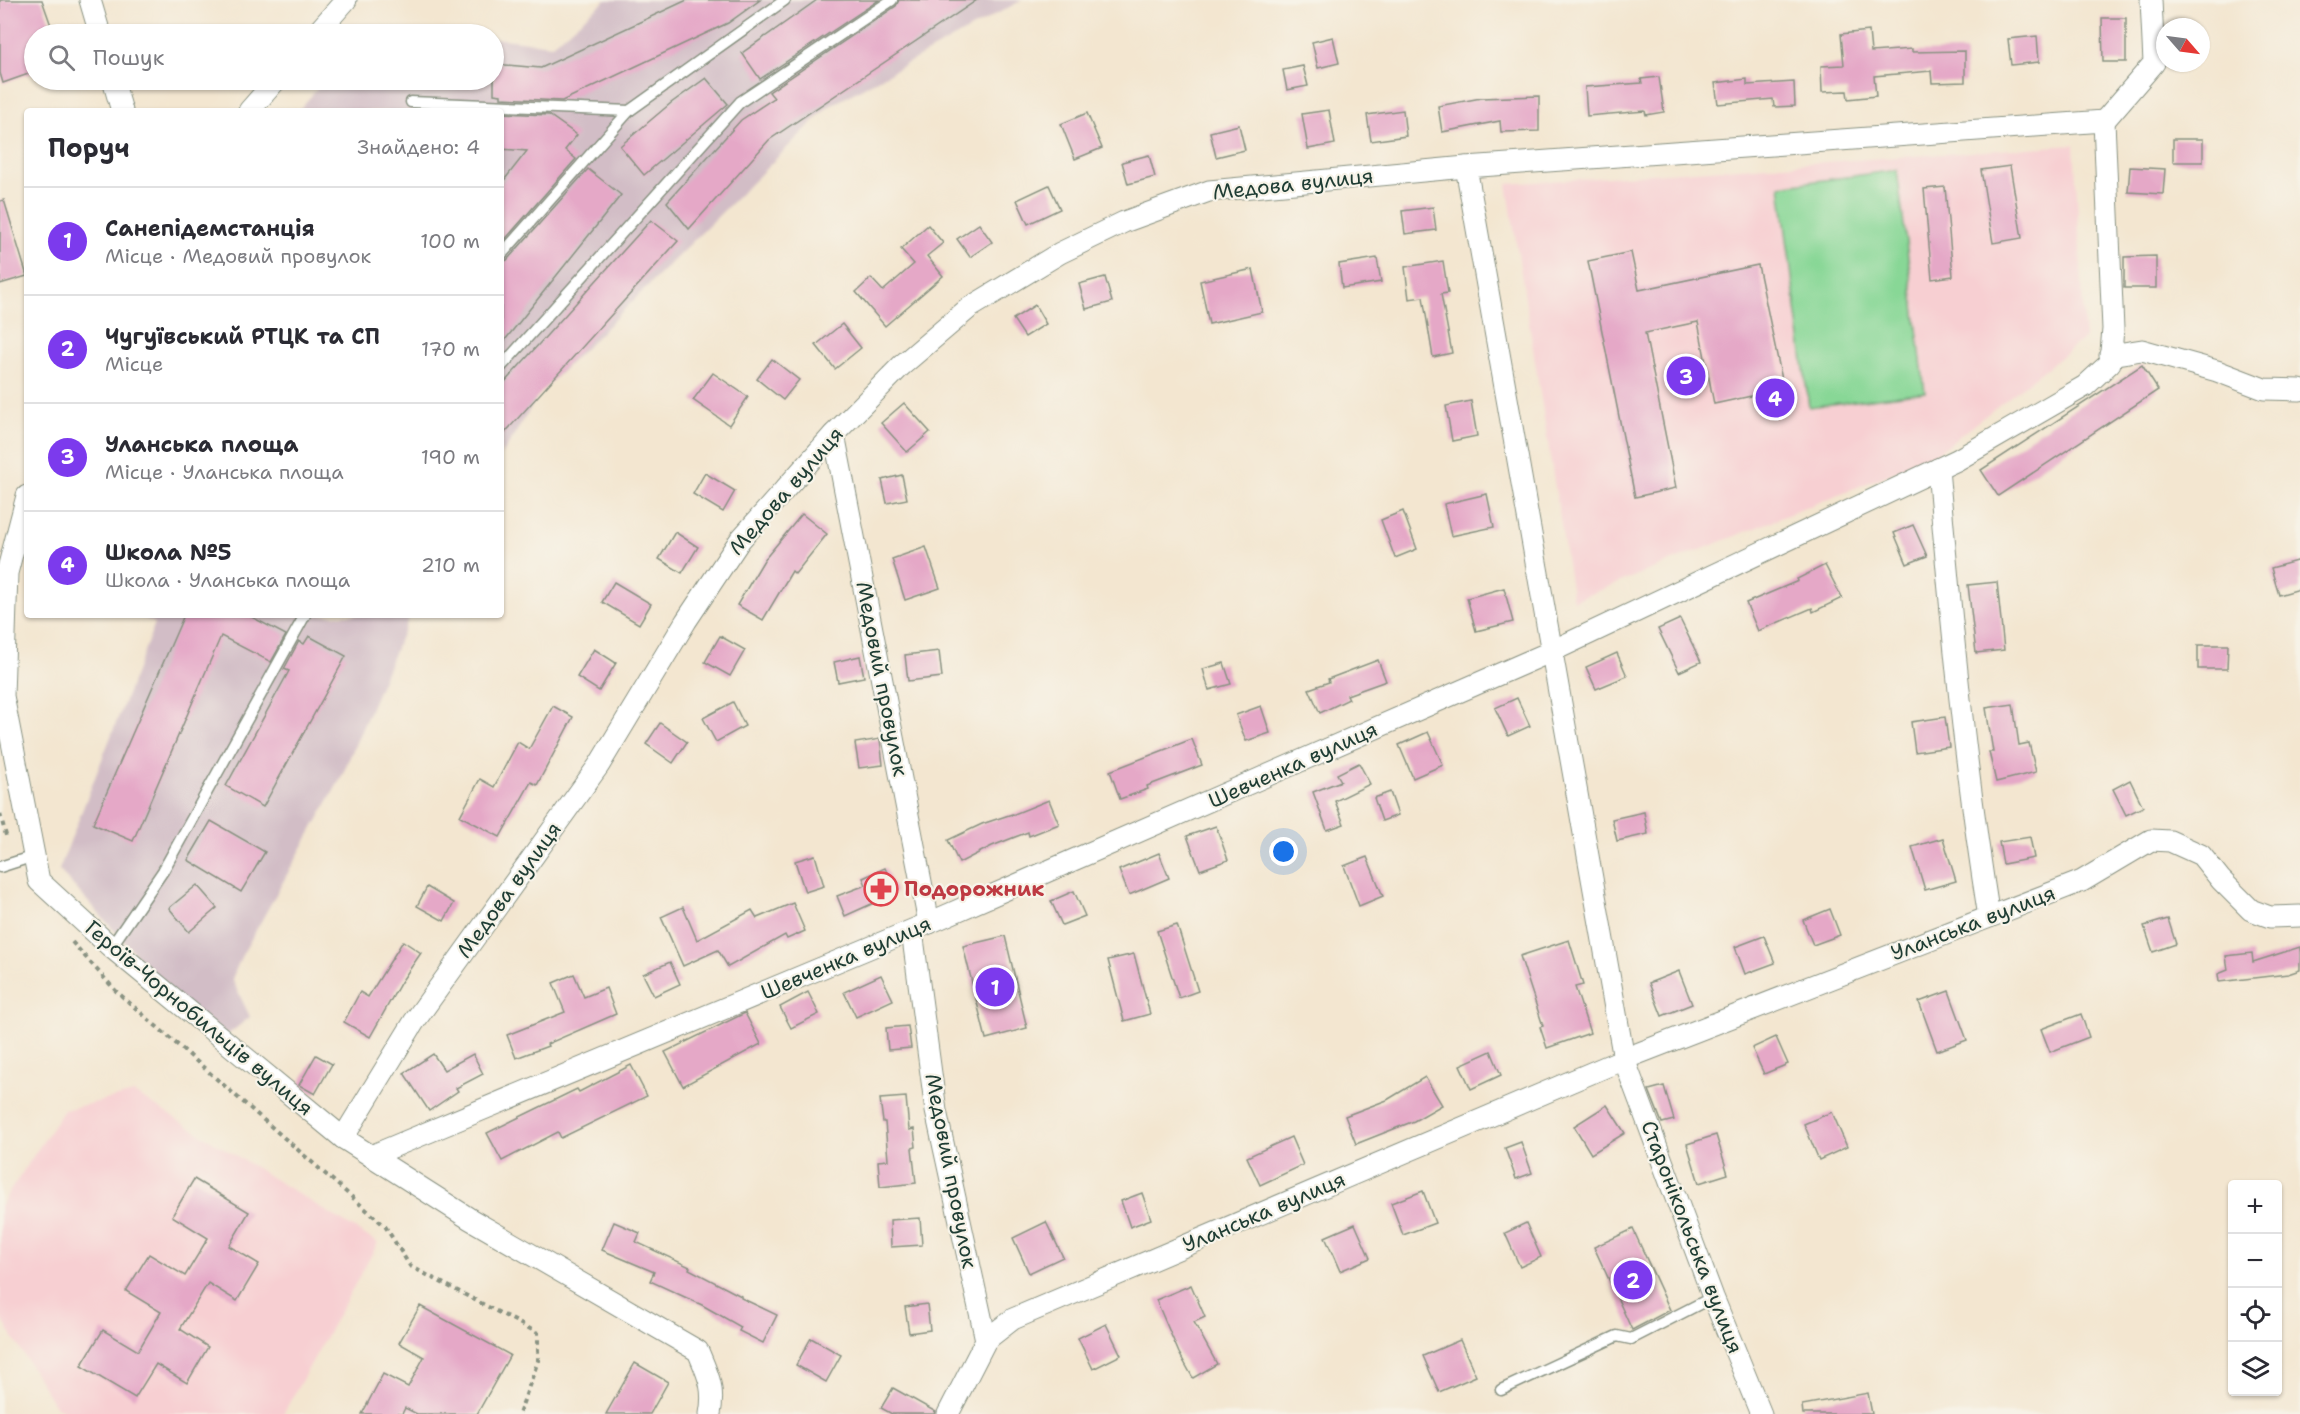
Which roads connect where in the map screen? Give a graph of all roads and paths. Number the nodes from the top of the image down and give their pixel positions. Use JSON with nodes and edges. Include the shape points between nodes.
{"nodes":[{"id":1,"x":90,"y":0,"type":"edge"},
{"id":2,"x":346,"y":0,"type":"edge"},
{"id":3,"x":785,"y":0,"type":"edge"},
{"id":4,"x":892,"y":0,"type":"edge"},
{"id":5,"x":2151,"y":0,"type":"edge"},
{"id":6,"x":97,"y":24,"type":"edge"},
{"id":7,"x":325,"y":24,"type":"edge"},
{"id":8,"x":116,"y":90,"type":"edge"},
{"id":9,"x":267,"y":90,"type":"edge"},
{"id":10,"x":411,"y":102,"type":"dead end"},
{"id":11,"x":121,"y":108,"type":"edge"},
{"id":12,"x":252,"y":108,"type":"edge"},
{"id":13,"x":629,"y":111,"type":"junction"},
{"id":14,"x":2104,"y":121,"type":"junction"},
{"id":15,"x":1466,"y":167,"type":"junction"},
{"id":16,"x":504,"y":252,"type":"edge"},
{"id":17,"x":2110,"y":355,"type":"junction"},
{"id":18,"x":504,"y":364,"type":"edge"},
{"id":19,"x":2300,"y":390,"type":"edge"},
{"id":20,"x":834,"y":434,"type":"junction"},
{"id":21,"x":1938,"y":469,"type":"junction"},
{"id":22,"x":24,"y":506,"type":"edge"},
{"id":23,"x":3,"y":574,"type":"edge"},
{"id":24,"x":303,"y":618,"type":"edge"},
{"id":25,"x":1550,"y":652,"type":"junction"},
{"id":26,"x":1,"y":696,"type":"edge"},
{"id":27,"x":0,"y":814,"type":"edge"},
{"id":28,"x":34,"y":856,"type":"junction"},
{"id":29,"x":14,"y":863,"type":"junction"},
{"id":30,"x":0,"y":867,"type":"edge"},
{"id":31,"x":2300,"y":916,"type":"edge"},
{"id":32,"x":1989,"y":917,"type":"junction"},
{"id":33,"x":920,"y":927,"type":"junction"},
{"id":34,"x":70,"y":940,"type":"dead end"},
{"id":35,"x":111,"y":946,"type":"junction"},
{"id":36,"x":1624,"y":1059,"type":"junction"},
{"id":37,"x":343,"y":1138,"type":"junction"},
{"id":38,"x":371,"y":1156,"type":"junction"},
{"id":39,"x":1713,"y":1297,"type":"junction"},
{"id":40,"x":986,"y":1340,"type":"junction"},
{"id":41,"x":1501,"y":1390,"type":"dead end"},
{"id":42,"x":519,"y":1414,"type":"edge"},
{"id":43,"x":710,"y":1414,"type":"edge"},
{"id":44,"x":948,"y":1414,"type":"edge"},
{"id":45,"x":1761,"y":1414,"type":"edge"}],
"edges":[{"from":1,"to":6,"type":"street"},
{"from":2,"to":7,"type":"street"},
{"from":3,"to":13,"type":"lane"},
{"from":4,"to":18,"type":"lane","via":[[740,102]]},
{"from":5,"to":14,"type":"street","via":[[2154,63]]},
{"from":8,"to":11,"type":"street"},
{"from":9,"to":12,"type":"street"},
{"from":10,"to":13,"type":"lane"},
{"from":13,"to":16,"type":"lane"},
{"from":14,"to":15,"type":"street","name":"Медова вулиця"},
{"from":14,"to":17,"type":"street","via":[[2113,329]]},
{"from":15,"to":20,"type":"street","name":"Медова вулиця","via":[[1209,191],[1124,222],[1060,253],[969,308],[901,366]]},
{"from":15,"to":25,"type":"street"},
{"from":17,"to":19,"type":"street","via":[[2142,350],[2217,370],[2264,389]]},
{"from":17,"to":21,"type":"street","name":"Шевченка вулиця","via":[[2110,363],[2085,386]]},
{"from":20,"to":33,"type":"street","name":"Медовий провулок"},
{"from":20,"to":37,"type":"street","name":"Медова вулиця","via":[[740,540],[599,765],[414,1022]]},
{"from":21,"to":25,"type":"street","name":"Шевченка вулиця"},
{"from":21,"to":32,"type":"street","via":[[1953,644]]},
{"from":22,"to":23,"type":"street","name":"Героїв-Чорнобильців вулиця"},
{"from":23,"to":26,"type":"street","name":"Героїв-Чорнобильців вулиця"},
{"from":24,"to":35,"type":"lane","via":[[163,871]]},
{"from":25,"to":33,"type":"street","name":"Шевченка вулиця"},
{"from":25,"to":36,"type":"street"},
{"from":26,"to":28,"type":"street","name":"Героїв-Чорнобильців вулиця"},
{"from":27,"to":29,"type":"path"},
{"from":28,"to":29,"type":"lane"},
{"from":28,"to":35,"type":"street","name":"Героїв-Чорнобильців вулиця","via":[[39,881]]},
{"from":29,"to":30,"type":"lane"},
{"from":31,"to":32,"type":"street","name":"Уланська вулиця","via":[[2270,917],[2251,910],[2202,855],[2170,841],[2151,840],[2082,881]]},
{"from":32,"to":36,"type":"street","name":"Уланська вулиця"},
{"from":33,"to":38,"type":"street","name":"Шевченка вулиця"},
{"from":33,"to":40,"type":"street","name":"Медовий провулок","via":[[936,1111]]},
{"from":34,"to":42,"type":"path","via":[[116,991],[385,1226],[410,1266],[538,1333],[538,1360]]},
{"from":35,"to":37,"type":"street","name":"Героїв-Чорнобильців вулиця"},
{"from":36,"to":39,"type":"street","name":"Старонікольська вулиця"},
{"from":36,"to":40,"type":"street","name":"Уланська вулиця","via":[[1013,1319]]},
{"from":37,"to":38,"type":"street","name":"Героїв-Чорнобильців вулиця"},
{"from":38,"to":43,"type":"street","name":"Героїв-Чорнобильців вулиця","via":[[470,1219],[698,1351],[713,1396]]},
{"from":39,"to":41,"type":"lane","via":[[1631,1339],[1617,1336]]},
{"from":39,"to":45,"type":"street","name":"Старонікольська вулиця"},
{"from":40,"to":44,"type":"street","name":"Уланська вулиця"}]}
